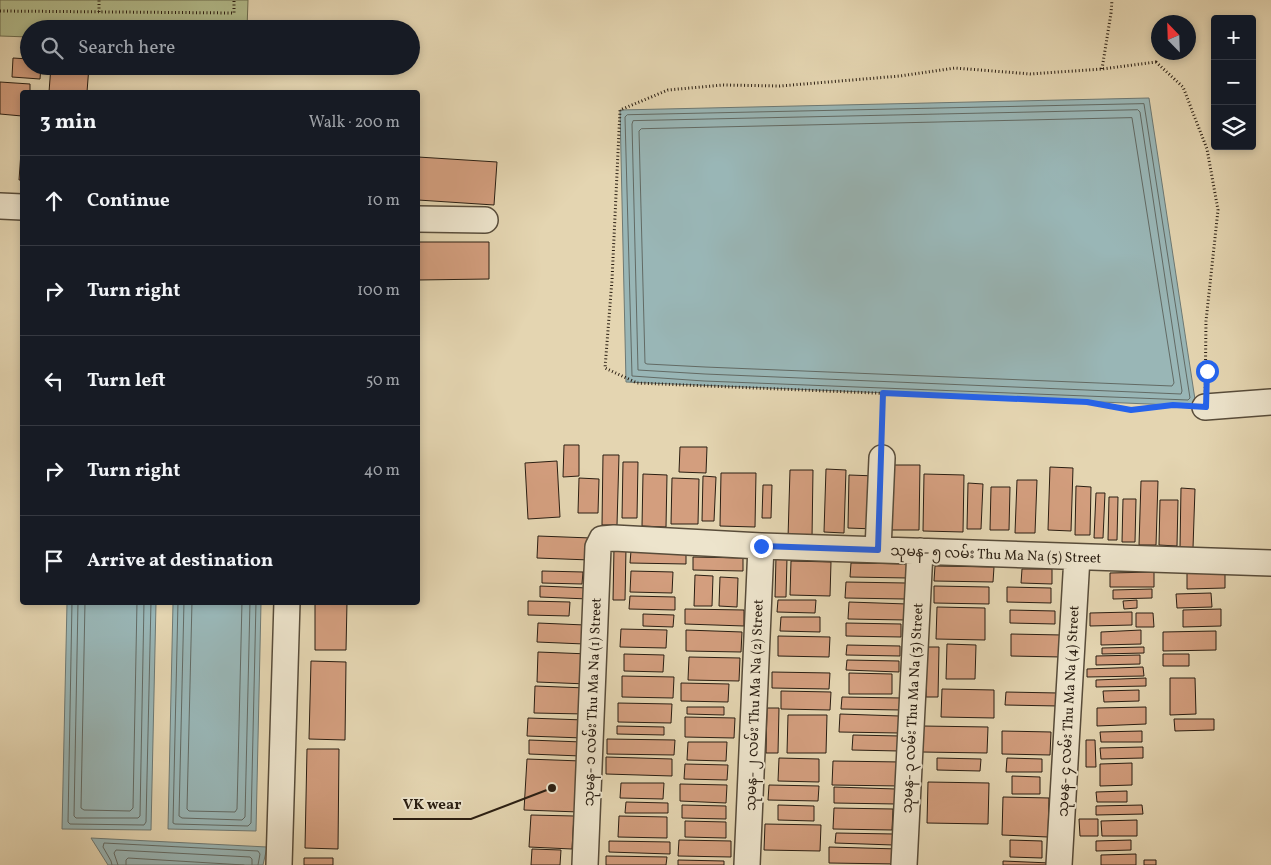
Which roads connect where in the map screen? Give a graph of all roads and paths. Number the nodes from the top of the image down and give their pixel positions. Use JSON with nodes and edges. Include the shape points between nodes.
{"nodes":[{"id":1,"x":99,"y":0,"type":"edge"},
{"id":2,"x":234,"y":0,"type":"edge"},
{"id":3,"x":1112,"y":0,"type":"edge"},
{"id":4,"x":0,"y":11,"type":"edge"},
{"id":5,"x":99,"y":12,"type":"junction"},
{"id":6,"x":1102,"y":69,"type":"junction"},
{"id":7,"x":0,"y":206,"type":"edge"},
{"id":8,"x":20,"y":207,"type":"edge"},
{"id":9,"x":420,"y":219,"type":"edge"},
{"id":10,"x":485,"y":220,"type":"dead end"},
{"id":11,"x":883,"y":393,"type":"junction"},
{"id":12,"x":1271,"y":402,"type":"edge"},
{"id":13,"x":1206,"y":407,"type":"junction"},
{"id":14,"x":882,"y":458,"type":"joint"},
{"id":15,"x":602,"y":539,"type":"joint"},
{"id":16,"x":761,"y":546,"type":"junction"},
{"id":17,"x":878,"y":550,"type":"junction"},
{"id":18,"x":920,"y":551,"type":"junction"},
{"id":19,"x":1077,"y":557,"type":"junction"},
{"id":20,"x":1271,"y":563,"type":"edge"},
{"id":21,"x":287,"y":605,"type":"edge"},
{"id":22,"x":279,"y":865,"type":"edge"},
{"id":23,"x":586,"y":865,"type":"edge"},
{"id":24,"x":747,"y":865,"type":"edge"},
{"id":25,"x":904,"y":865,"type":"edge"},
{"id":26,"x":1059,"y":865,"type":"edge"}],
"edges":[{"from":1,"to":5,"type":"path"},
{"from":2,"to":5,"type":"path","via":[[234,13]]},
{"from":3,"to":6,"type":"path"},
{"from":4,"to":5,"type":"path"},
{"from":6,"to":11,"type":"path","via":[[1031,74],[955,68],[780,86],[722,85],[668,90],[620,110],[605,368],[638,383]]},
{"from":6,"to":13,"type":"path","via":[[1156,62],[1183,87],[1207,149],[1218,210],[1206,321]]},
{"from":7,"to":8,"type":"street"},
{"from":9,"to":10,"type":"street"},
{"from":11,"to":13,"type":"path","via":[[1087,402],[1131,410],[1173,405]]},
{"from":11,"to":14,"type":"path"},
{"from":12,"to":13,"type":"street"},
{"from":14,"to":17,"type":"street"},
{"from":15,"to":16,"type":"street","name":"သုမန- ၅ လမ်း Thu Ma Na (5) Street"},
{"from":15,"to":23,"type":"street","name":"သုမန- ၁ လမ်း Thu Ma Na (1) Street","via":[[598,547]]},
{"from":16,"to":17,"type":"street","name":"သုမန- ၅ လမ်း Thu Ma Na (5) Street"},
{"from":16,"to":24,"type":"street","name":"သုမန- ၂ လမ်း Thu Ma Na (2) Street"},
{"from":17,"to":18,"type":"street","name":"သုမန- ၅ လမ်း Thu Ma Na (5) Street"},
{"from":18,"to":19,"type":"street","name":"သုမန- ၅ လမ်း Thu Ma Na (5) Street"},
{"from":18,"to":25,"type":"street","name":"သုမန- ၃ လမ်း Thu Ma Na (3) Street"},
{"from":19,"to":20,"type":"street","name":"သုမန- ၅ လမ်း Thu Ma Na (5) Street"},
{"from":19,"to":26,"type":"street","name":"သုမန- ၄ လမ်း Thu Ma Na (4) Street"},
{"from":21,"to":22,"type":"street"}]}
